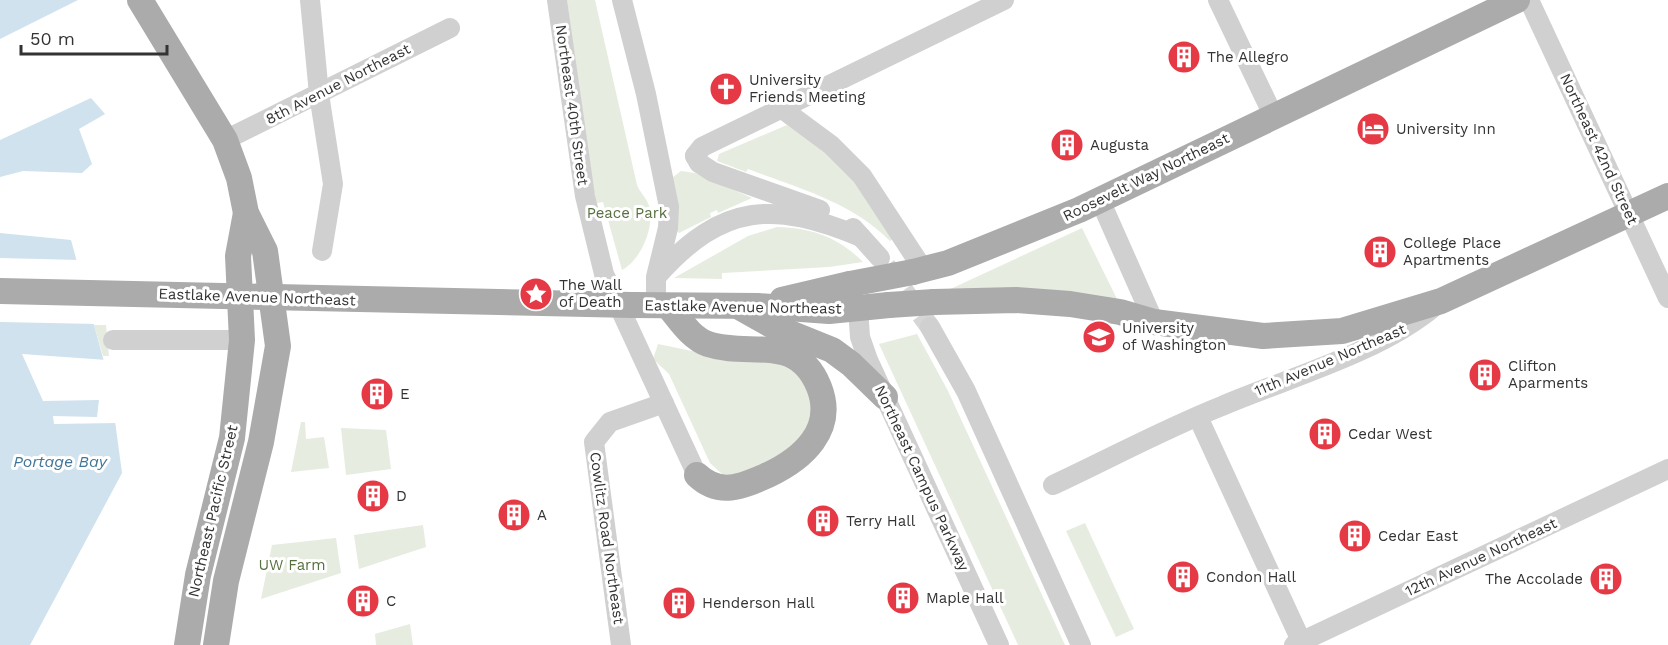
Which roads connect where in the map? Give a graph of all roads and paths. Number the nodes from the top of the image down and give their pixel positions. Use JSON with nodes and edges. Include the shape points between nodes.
{"nodes":[{"id":1,"x":140,"y":0,"type":"edge"},
{"id":2,"x":310,"y":0,"type":"edge"},
{"id":3,"x":557,"y":0,"type":"edge"},
{"id":4,"x":622,"y":0,"type":"edge"},
{"id":5,"x":1004,"y":0,"type":"edge"},
{"id":6,"x":1218,"y":0,"type":"edge"},
{"id":7,"x":1517,"y":0,"type":"edge"},
{"id":8,"x":1529,"y":0,"type":"edge"},
{"id":9,"x":450,"y":28,"type":"dead end"},
{"id":10,"x":319,"y":94,"type":"junction"},
{"id":11,"x":781,"y":108,"type":"junction"},
{"id":12,"x":1273,"y":115,"type":"junction"},
{"id":13,"x":225,"y":140,"type":"junction"},
{"id":14,"x":695,"y":156,"type":"junction"},
{"id":15,"x":660,"y":158,"type":"junction"},
{"id":16,"x":1668,"y":196,"type":"edge"},
{"id":17,"x":1100,"y":200,"type":"junction"},
{"id":18,"x":246,"y":213,"type":"junction"},
{"id":19,"x":1629,"y":214,"type":"junction"},
{"id":20,"x":861,"y":237,"type":"junction"},
{"id":21,"x":322,"y":252,"type":"dead end"},
{"id":22,"x":880,"y":258,"type":"tunnel mouth"},
{"id":23,"x":918,"y":271,"type":"junction"},
{"id":24,"x":656,"y":277,"type":"junction"},
{"id":25,"x":0,"y":291,"type":"edge"},
{"id":26,"x":854,"y":296,"type":"junction"},
{"id":27,"x":1668,"y":297,"type":"edge"},
{"id":28,"x":1441,"y":301,"type":"junction"},
{"id":29,"x":652,"y":306,"type":"junction"},
{"id":30,"x":748,"y":306,"type":"junction"},
{"id":31,"x":1154,"y":322,"type":"junction"},
{"id":32,"x":930,"y":327,"type":"tunnel mouth"},
{"id":33,"x":113,"y":340,"type":"dead end"},
{"id":34,"x":242,"y":340,"type":"junction"},
{"id":35,"x":885,"y":397,"type":"junction"},
{"id":36,"x":664,"y":403,"type":"junction"},
{"id":37,"x":1198,"y":417,"type":"junction"},
{"id":38,"x":1668,"y":470,"type":"edge"},
{"id":39,"x":697,"y":475,"type":"joint"},
{"id":40,"x":1053,"y":485,"type":"dead end"},
{"id":41,"x":1300,"y":644,"type":"edge"},
{"id":42,"x":187,"y":645,"type":"edge"},
{"id":43,"x":216,"y":645,"type":"edge"},
{"id":44,"x":621,"y":645,"type":"edge"},
{"id":45,"x":999,"y":645,"type":"edge"},
{"id":46,"x":1081,"y":645,"type":"edge"}],
"edges":[{"from":1,"to":13,"type":"main road"},
{"from":2,"to":10,"type":"street"},
{"from":3,"to":36,"type":"street","name":"Northeast 40th Street","via":[[596,247],[604,274]]},
{"from":4,"to":15,"type":"street"},
{"from":5,"to":11,"type":"street"},
{"from":6,"to":12,"type":"street"},
{"from":7,"to":12,"type":"main road","name":"Roosevelt Way Northeast"},
{"from":8,"to":19,"type":"street","name":"Northeast 42nd Street"},
{"from":9,"to":10,"type":"street","name":"8th Avenue Northeast"},
{"from":10,"to":13,"type":"street","name":"8th Avenue Northeast"},
{"from":10,"to":21,"type":"street","via":[[333,184]]},
{"from":11,"to":14,"type":"street","via":[[702,147]]},
{"from":11,"to":23,"type":"street","via":[[831,146],[862,176]]},
{"from":12,"to":17,"type":"main road","name":"Roosevelt Way Northeast"},
{"from":13,"to":18,"type":"main road"},
{"from":14,"to":15,"type":"street"},
{"from":14,"to":20,"type":"street","via":[[713,172],[827,212]]},
{"from":15,"to":24,"type":"street","via":[[670,219]]},
{"from":16,"to":19,"type":"main road","name":"11th Avenue Northeast"},
{"from":17,"to":23,"type":"main road","name":"Roosevelt Way Northeast","via":[[948,263]]},
{"from":17,"to":31,"type":"street"},
{"from":18,"to":34,"type":"main road","name":"Northeast Pacific Street","via":[[238,256]]},
{"from":18,"to":43,"type":"main road","name":"Northeast Pacific Street","via":[[265,251],[278,346],[261,442],[226,581]]},
{"from":19,"to":27,"type":"street","name":"Northeast 42nd Street"},
{"from":19,"to":28,"type":"main road","name":"11th Avenue Northeast"},
{"from":20,"to":22,"type":"street"},
{"from":20,"to":24,"type":"street","via":[[801,216],[746,215],[692,243]]},
{"from":23,"to":26,"type":"main road","name":"Roosevelt Way Northeast","via":[[896,286],[870,296]]},
{"from":24,"to":29,"type":"street"},
{"from":25,"to":29,"type":"main road","name":"Eastlake Avenue Northeast","bridge":true},
{"from":26,"to":30,"type":"main road"},
{"from":26,"to":31,"type":"main road","name":"Eastlake Avenue Northeast","bridge":true,"via":[[889,305],[989,300],[1060,303],[1120,312]]},
{"from":26,"to":35,"type":"street","name":"Northeast Campus Parkway","via":[[863,349]]},
{"from":28,"to":31,"type":"main road","name":"Eastlake Avenue Northeast","via":[[1367,325],[1316,334],[1254,335]]},
{"from":28,"to":37,"type":"street","name":"11th Avenue Northeast","via":[[1412,326]]},
{"from":29,"to":30,"type":"main road","name":"Eastlake Avenue Northeast"},
{"from":29,"to":39,"type":"main road","via":[[709,344],[770,349],[795,358],[814,376],[823,400],[817,437],[791,463],[736,488],[712,485]]},
{"from":30,"to":35,"type":"main road","via":[[775,327],[832,350]]},
{"from":32,"to":46,"type":"street","via":[[966,391]]},
{"from":33,"to":34,"type":"street"},
{"from":34,"to":42,"type":"main road","name":"Northeast Pacific Street","via":[[232,438],[198,575]]},
{"from":35,"to":45,"type":"street","name":"Northeast Campus Parkway"},
{"from":36,"to":39,"type":"street","name":"Northeast 40th Street"},
{"from":36,"to":44,"type":"street","name":"Cowlitz Road Northeast","via":[[610,422],[594,442]]},
{"from":37,"to":40,"type":"street","name":"11th Avenue Northeast"},
{"from":37,"to":41,"type":"street"},
{"from":38,"to":41,"type":"street","name":"12th Avenue Northeast"}]}
